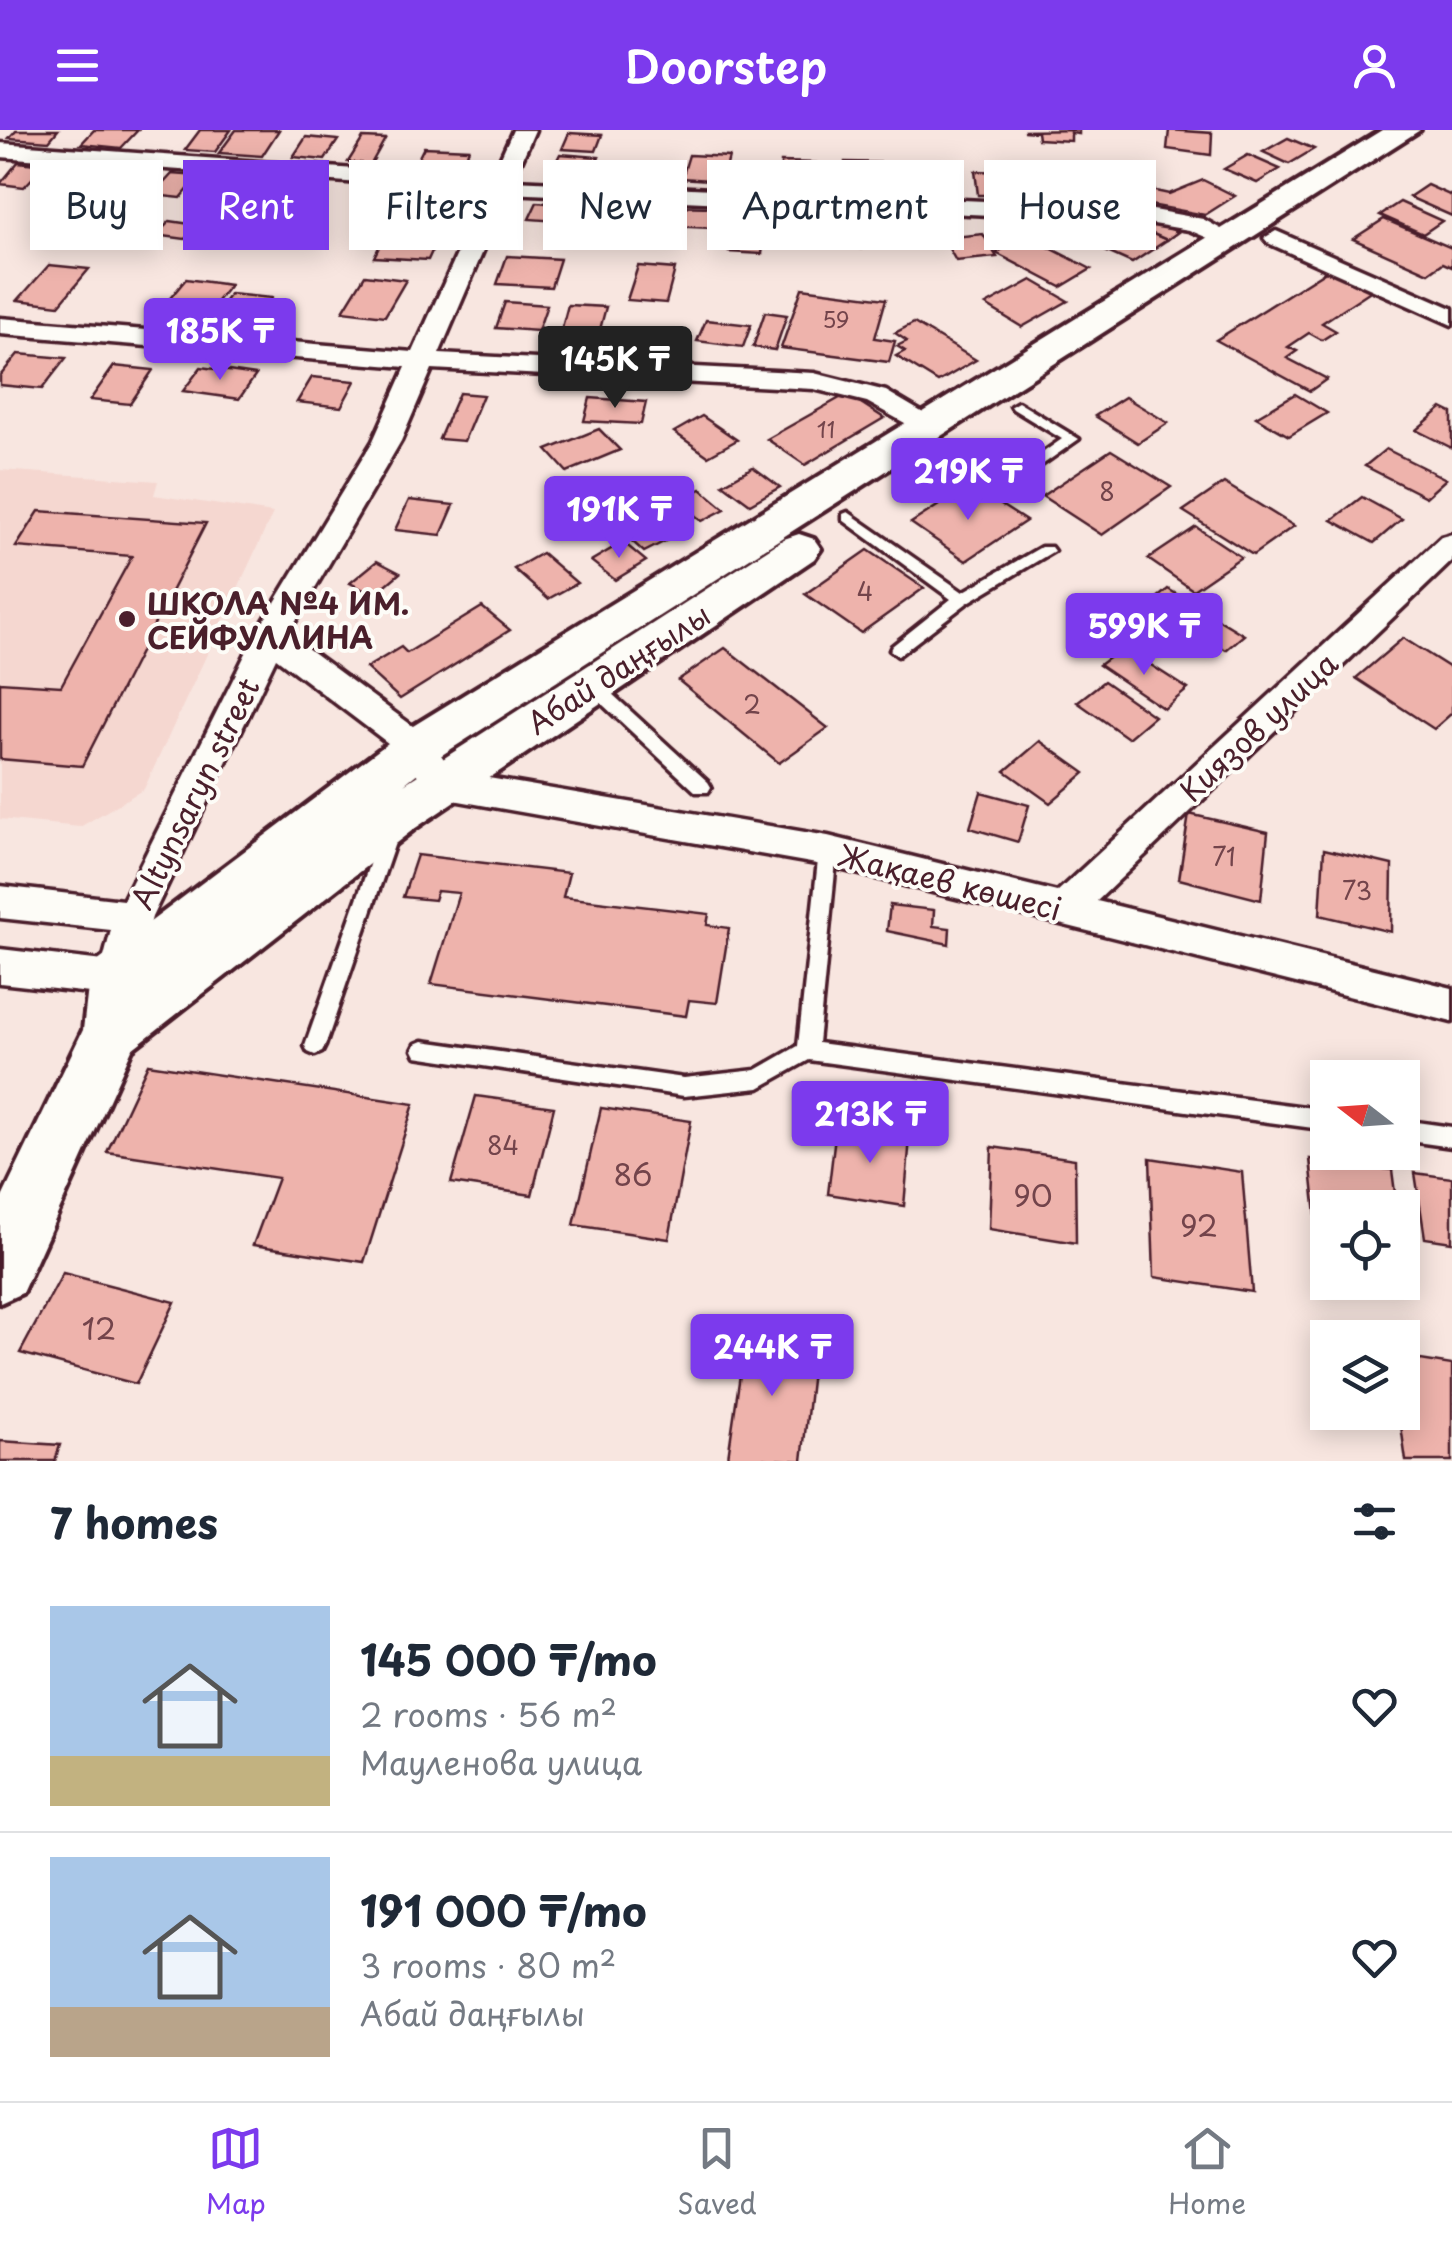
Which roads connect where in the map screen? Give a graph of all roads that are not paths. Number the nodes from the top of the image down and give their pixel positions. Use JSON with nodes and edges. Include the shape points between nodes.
{"nodes":[{"id":1,"x":524,"y":130,"type":"edge"},
{"id":2,"x":1441,"y":130,"type":"edge"},
{"id":3,"x":1400,"y":132,"type":"edge"},
{"id":4,"x":0,"y":150,"type":"edge"},
{"id":5,"x":511,"y":160,"type":"edge"},
{"id":6,"x":349,"y":175,"type":"edge"},
{"id":7,"x":523,"y":187,"type":"edge"},
{"id":8,"x":1276,"y":238,"type":"junction"},
{"id":9,"x":1229,"y":240,"type":"junction"},
{"id":10,"x":472,"y":250,"type":"edge"},
{"id":11,"x":1452,"y":317,"type":"edge"},
{"id":12,"x":0,"y":326,"type":"edge"},
{"id":13,"x":424,"y":361,"type":"junction"},
{"id":14,"x":1018,"y":406,"type":"junction"},
{"id":15,"x":933,"y":427,"type":"junction"},
{"id":16,"x":1009,"y":483,"type":"dead end"},
{"id":17,"x":848,"y":518,"type":"junction"},
{"id":18,"x":1452,"y":544,"type":"edge"},
{"id":19,"x":1046,"y":551,"type":"dead end"},
{"id":20,"x":962,"y":598,"type":"junction"},
{"id":21,"x":270,"y":637,"type":"junction"},
{"id":22,"x":898,"y":650,"type":"dead end"},
{"id":23,"x":592,"y":685,"type":"junction"},
{"id":24,"x":417,"y":747,"type":"junction"},
{"id":25,"x":442,"y":784,"type":"junction"},
{"id":26,"x":702,"y":787,"type":"dead end"},
{"id":27,"x":396,"y":815,"type":"junction"},
{"id":28,"x":828,"y":851,"type":"junction"},
{"id":29,"x":0,"y":902,"type":"edge"},
{"id":30,"x":1064,"y":909,"type":"junction"},
{"id":31,"x":132,"y":916,"type":"junction"},
{"id":32,"x":0,"y":966,"type":"edge"},
{"id":33,"x":114,"y":1005,"type":"junction"},
{"id":34,"x":1452,"y":1005,"type":"edge"},
{"id":35,"x":315,"y":1046,"type":"dead end"},
{"id":36,"x":423,"y":1050,"type":"dead end"},
{"id":37,"x":807,"y":1051,"type":"junction"},
{"id":38,"x":1310,"y":1118,"type":"edge"},
{"id":39,"x":1420,"y":1133,"type":"edge"},
{"id":40,"x":1452,"y":1137,"type":"edge"},
{"id":41,"x":0,"y":1271,"type":"edge"}],
"edges":[{"from":1,"to":5,"type":"street","name":"Altynsaryn street"},
{"from":2,"to":8,"type":"street","name":"Абай даңғылы"},
{"from":3,"to":9,"type":"street","name":"Абай даңғылы"},
{"from":4,"to":6,"type":"street"},
{"from":7,"to":9,"type":"street","via":[[1142,215],[1196,224]]},
{"from":8,"to":11,"type":"street"},
{"from":8,"to":14,"type":"street","name":"Абай даңғылы"},
{"from":9,"to":15,"type":"street","name":"Абай даңғылы"},
{"from":10,"to":13,"type":"street","name":"Altynsaryn street"},
{"from":12,"to":13,"type":"street"},
{"from":13,"to":15,"type":"street","via":[[828,382],[889,399]]},
{"from":13,"to":21,"type":"street","name":"Altynsaryn street","via":[[388,442]]},
{"from":14,"to":16,"type":"lane","via":[[1072,439]]},
{"from":14,"to":17,"type":"street","name":"Абай даңғылы"},
{"from":15,"to":24,"type":"street","name":"Абай даңғылы"},
{"from":17,"to":20,"type":"lane"},
{"from":17,"to":23,"type":"street","name":"Абай даңғылы"},
{"from":18,"to":30,"type":"street","name":"Киязов улица"},
{"from":19,"to":20,"type":"lane"},
{"from":20,"to":22,"type":"lane"},
{"from":21,"to":24,"type":"street"},
{"from":21,"to":31,"type":"street","name":"Altynsaryn street"},
{"from":23,"to":25,"type":"street","name":"Абай даңғылы"},
{"from":23,"to":26,"type":"lane"},
{"from":24,"to":25,"type":"street"},
{"from":24,"to":33,"type":"street","name":"Абай даңғылы"},
{"from":25,"to":27,"type":"street","name":"Абай даңғылы"},
{"from":25,"to":28,"type":"street","name":"Жақаев көшесі"},
{"from":27,"to":33,"type":"street","name":"Абай даңғылы"},
{"from":27,"to":35,"type":"lane"},
{"from":28,"to":30,"type":"street","name":"Жақаев көшесі"},
{"from":28,"to":37,"type":"lane"},
{"from":29,"to":31,"type":"street"},
{"from":30,"to":34,"type":"street","name":"Жақаев көшесі"},
{"from":31,"to":33,"type":"street","name":"Altynsaryn street"},
{"from":32,"to":33,"type":"street"},
{"from":33,"to":41,"type":"street"},
{"from":36,"to":37,"type":"lane","via":[[684,1088],[758,1079]]},
{"from":37,"to":38,"type":"lane"},
{"from":39,"to":40,"type":"lane"}]}
